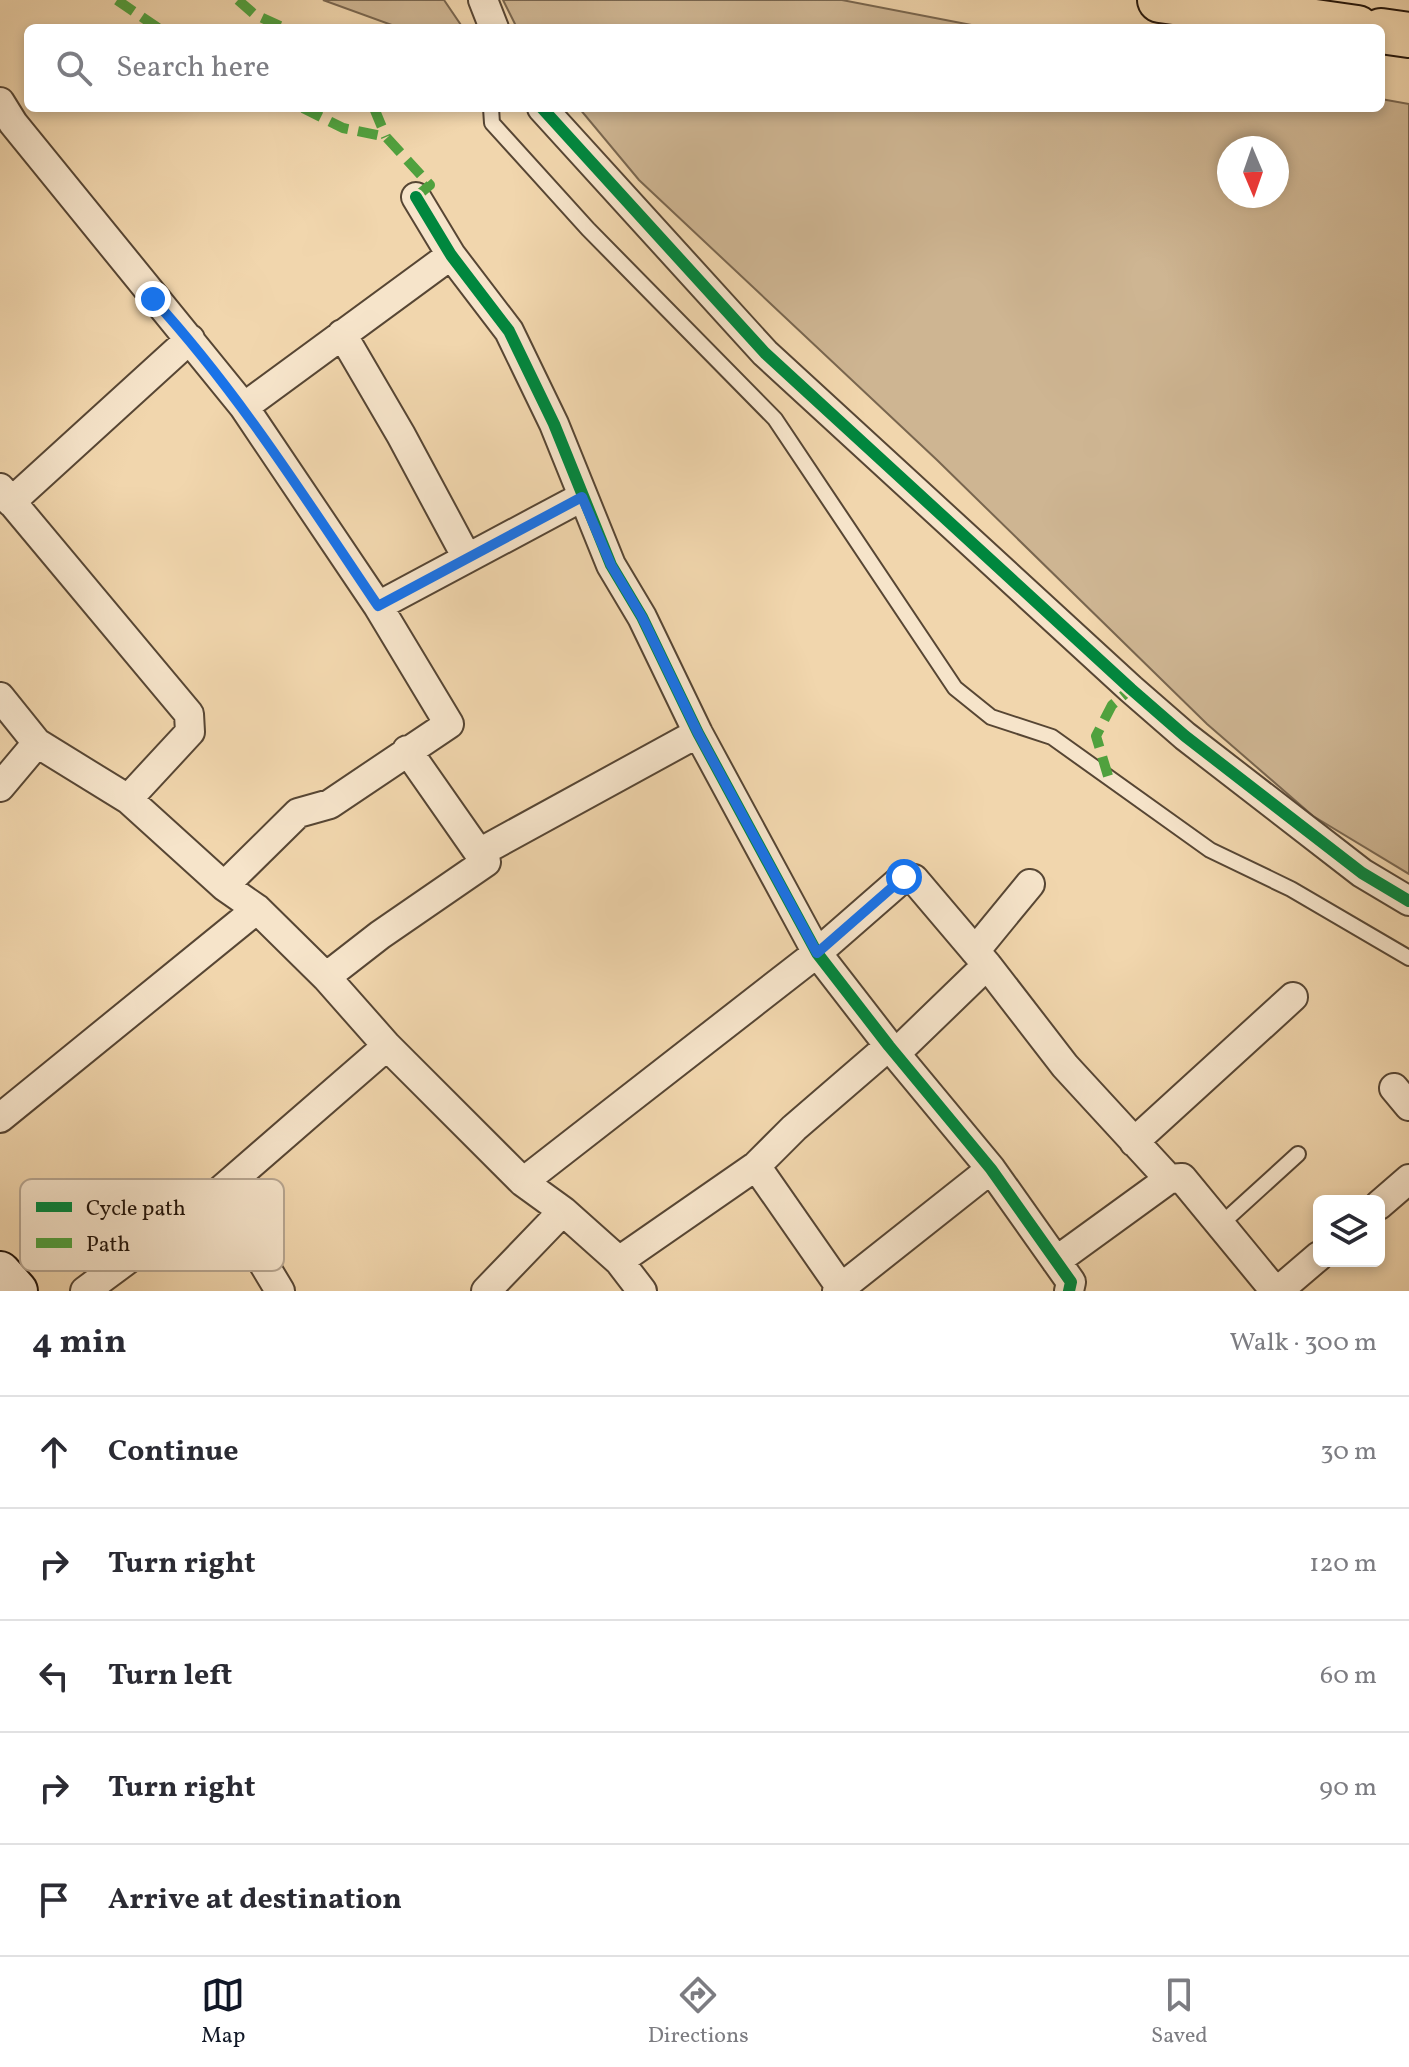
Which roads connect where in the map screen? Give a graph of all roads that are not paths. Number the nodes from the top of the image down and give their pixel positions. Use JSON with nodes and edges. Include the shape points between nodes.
{"nodes":[{"id":1,"x":483,"y":0,"type":"edge"},
{"id":2,"x":1160,"y":0,"type":"edge"},
{"id":3,"x":492,"y":24,"type":"edge"},
{"id":4,"x":1329,"y":24,"type":"edge"},
{"id":5,"x":1385,"y":32,"type":"edge"},
{"id":6,"x":1409,"y":35,"type":"edge"},
{"id":7,"x":491,"y":112,"type":"edge"},
{"id":8,"x":546,"y":112,"type":"edge"},
{"id":9,"x":4,"y":118,"type":"edge"},
{"id":10,"x":416,"y":197,"type":"dead end"},
{"id":11,"x":451,"y":255,"type":"junction"},
{"id":12,"x":342,"y":334,"type":"junction"},
{"id":13,"x":190,"y":339,"type":"junction"},
{"id":14,"x":244,"y":407,"type":"junction"},
{"id":15,"x":6,"y":495,"type":"edge"},
{"id":16,"x":582,"y":497,"type":"junction"},
{"id":17,"x":467,"y":558,"type":"junction"},
{"id":18,"x":378,"y":606,"type":"junction"},
{"id":19,"x":0,"y":697,"type":"edge"},
{"id":20,"x":698,"y":733,"type":"junction"},
{"id":21,"x":37,"y":743,"type":"junction"},
{"id":22,"x":407,"y":750,"type":"junction"},
{"id":23,"x":0,"y":787,"type":"edge"},
{"id":24,"x":128,"y":799,"type":"junction"},
{"id":25,"x":479,"y":853,"type":"junction"},
{"id":26,"x":1030,"y":884,"type":"dead end"},
{"id":27,"x":224,"y":886,"type":"junction"},
{"id":28,"x":1409,"y":901,"type":"edge"},
{"id":29,"x":257,"y":909,"type":"junction"},
{"id":30,"x":817,"y":953,"type":"junction"},
{"id":31,"x":981,"y":958,"type":"junction"},
{"id":32,"x":1409,"y":958,"type":"edge"},
{"id":33,"x":326,"y":977,"type":"junction"},
{"id":34,"x":1293,"y":997,"type":"dead end"},
{"id":35,"x":387,"y":1046,"type":"junction"},
{"id":36,"x":892,"y":1050,"type":"junction"},
{"id":37,"x":0,"y":1118,"type":"edge"},
{"id":38,"x":1134,"y":1142,"type":"junction"},
{"id":39,"x":1298,"y":1154,"type":"dead end"},
{"id":40,"x":756,"y":1166,"type":"junction"},
{"id":41,"x":991,"y":1169,"type":"junction"},
{"id":42,"x":234,"y":1179,"type":"edge"},
{"id":43,"x":1169,"y":1179,"type":"junction"},
{"id":44,"x":1409,"y":1179,"type":"edge"},
{"id":45,"x":523,"y":1182,"type":"junction"},
{"id":46,"x":1385,"y":1200,"type":"edge"},
{"id":47,"x":563,"y":1211,"type":"junction"},
{"id":48,"x":1220,"y":1225,"type":"junction"},
{"id":49,"x":619,"y":1261,"type":"junction"},
{"id":50,"x":1056,"y":1261,"type":"junction"},
{"id":51,"x":1313,"y":1261,"type":"edge"},
{"id":52,"x":112,"y":1271,"type":"edge"},
{"id":53,"x":268,"y":1271,"type":"edge"},
{"id":54,"x":0,"y":1272,"type":"edge"},
{"id":55,"x":839,"y":1289,"type":"edge"},
{"id":56,"x":17,"y":1291,"type":"edge"},
{"id":57,"x":85,"y":1291,"type":"edge"},
{"id":58,"x":280,"y":1291,"type":"edge"},
{"id":59,"x":486,"y":1291,"type":"edge"},
{"id":60,"x":642,"y":1291,"type":"edge"},
{"id":61,"x":1069,"y":1291,"type":"edge"},
{"id":62,"x":1276,"y":1291,"type":"edge"}],
"edges":[{"from":1,"to":3,"type":"street"},
{"from":2,"to":4,"type":"highway"},
{"from":5,"to":6,"type":"highway"},
{"from":7,"to":32,"type":"lane","via":[[492,123],[588,229],[775,419],[955,688],[991,717],[1052,737],[1210,850],[1291,889]]},
{"from":8,"to":28,"type":"street","via":[[765,353],[1131,689],[1362,873]]},
{"from":9,"to":13,"type":"street"},
{"from":10,"to":11,"type":"street"},
{"from":11,"to":12,"type":"street"},
{"from":11,"to":16,"type":"street","via":[[509,331]]},
{"from":12,"to":14,"type":"street"},
{"from":12,"to":17,"type":"street"},
{"from":13,"to":14,"type":"street"},
{"from":13,"to":15,"type":"street"},
{"from":14,"to":18,"type":"street"},
{"from":15,"to":24,"type":"street","via":[[189,714],[190,732]]},
{"from":16,"to":17,"type":"street"},
{"from":16,"to":20,"type":"street"},
{"from":17,"to":18,"type":"street"},
{"from":18,"to":22,"type":"street","via":[[449,724]]},
{"from":19,"to":21,"type":"street"},
{"from":20,"to":25,"type":"street"},
{"from":20,"to":30,"type":"street"},
{"from":21,"to":23,"type":"street"},
{"from":21,"to":24,"type":"street"},
{"from":22,"to":25,"type":"street"},
{"from":22,"to":27,"type":"street","via":[[330,804],[298,813]]},
{"from":24,"to":27,"type":"street"},
{"from":25,"to":33,"type":"street","via":[[486,862]]},
{"from":26,"to":31,"type":"street"},
{"from":27,"to":29,"type":"street"},
{"from":29,"to":33,"type":"street"},
{"from":29,"to":37,"type":"street"},
{"from":30,"to":31,"type":"street","via":[[904,877],[914,879]]},
{"from":30,"to":36,"type":"street"},
{"from":30,"to":45,"type":"street"},
{"from":31,"to":36,"type":"street"},
{"from":31,"to":38,"type":"street","via":[[1065,1066]]},
{"from":33,"to":35,"type":"street"},
{"from":34,"to":38,"type":"street"},
{"from":35,"to":42,"type":"street"},
{"from":35,"to":45,"type":"street"},
{"from":36,"to":40,"type":"street","via":[[794,1128]]},
{"from":36,"to":41,"type":"street"},
{"from":38,"to":43,"type":"street"},
{"from":39,"to":48,"type":"lane"},
{"from":40,"to":49,"type":"street"},
{"from":40,"to":55,"type":"street"},
{"from":41,"to":50,"type":"street"},
{"from":41,"to":55,"type":"street"},
{"from":43,"to":48,"type":"street","via":[[1182,1178]]},
{"from":43,"to":50,"type":"street"},
{"from":44,"to":46,"type":"street"},
{"from":45,"to":47,"type":"street"},
{"from":47,"to":49,"type":"street"},
{"from":47,"to":59,"type":"street"},
{"from":48,"to":62,"type":"street"},
{"from":49,"to":60,"type":"street"},
{"from":50,"to":61,"type":"street","via":[[1071,1282]]},
{"from":51,"to":62,"type":"street"},
{"from":52,"to":57,"type":"street"},
{"from":53,"to":58,"type":"street"},
{"from":54,"to":56,"type":"main road"}]}
